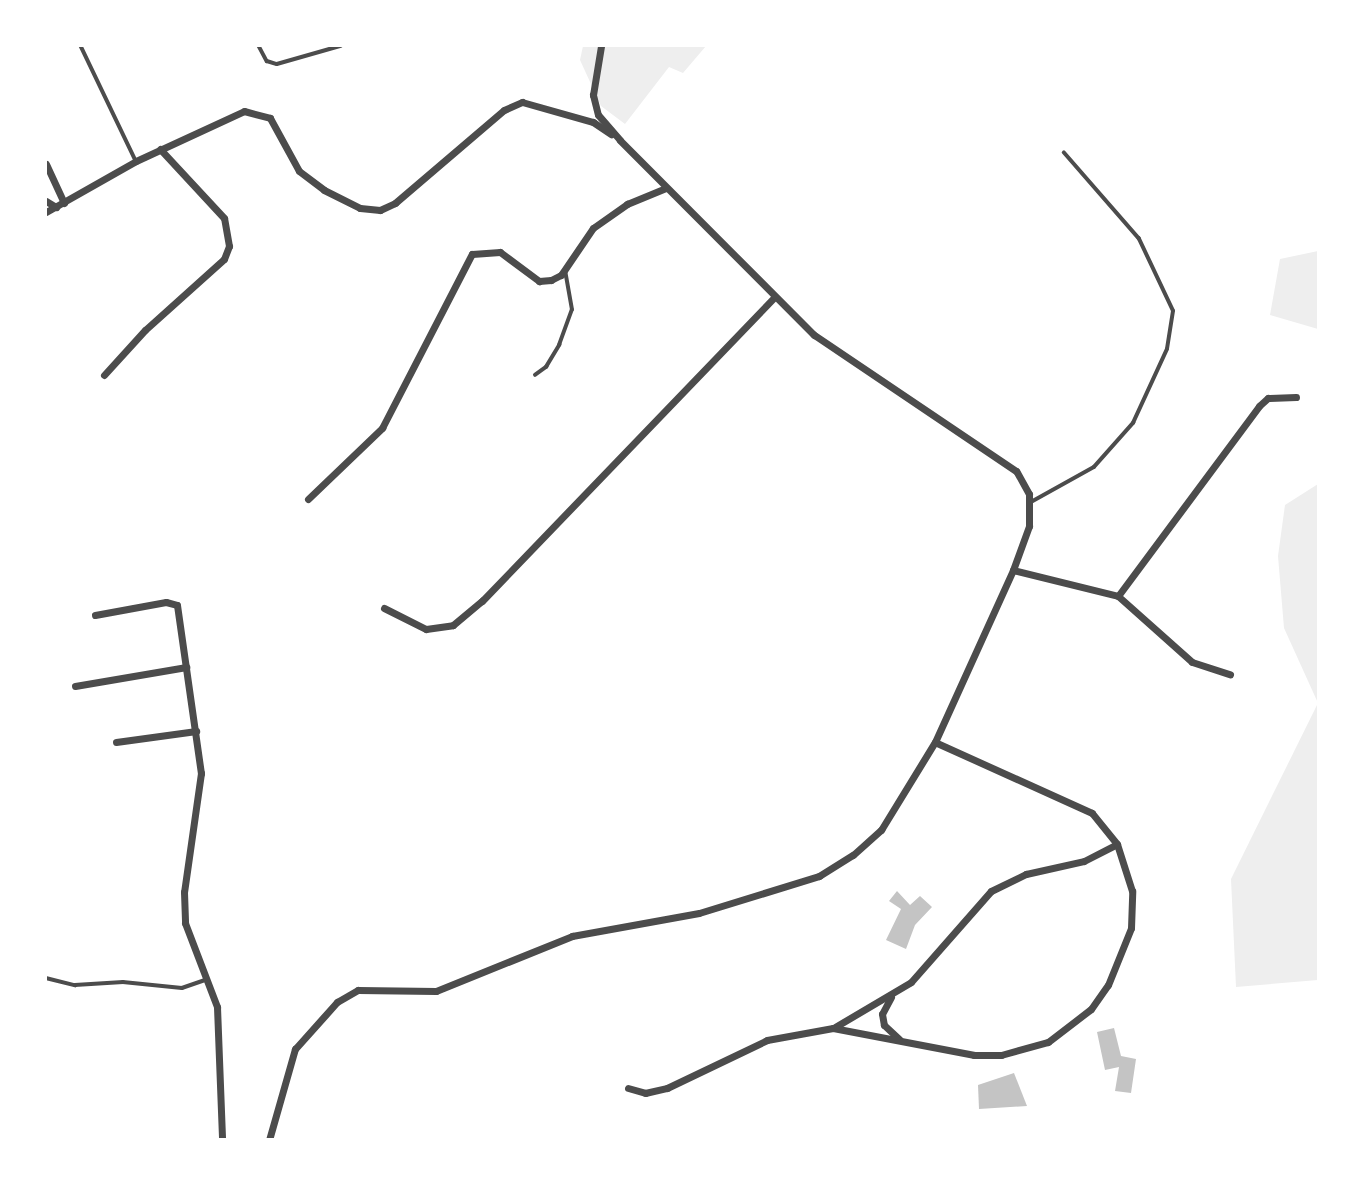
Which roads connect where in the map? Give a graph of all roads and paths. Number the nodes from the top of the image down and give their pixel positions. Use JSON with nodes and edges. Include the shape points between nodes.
{"nodes":[{"id":1,"x":81,"y":46,"type":"edge"},
{"id":2,"x":259,"y":46,"type":"edge"},
{"id":3,"x":340,"y":46,"type":"edge"},
{"id":4,"x":601,"y":46,"type":"edge"},
{"id":5,"x":620,"y":140,"type":"junction"},
{"id":6,"x":160,"y":149,"type":"junction"},
{"id":7,"x":1064,"y":153,"type":"dead end"},
{"id":8,"x":136,"y":161,"type":"junction"},
{"id":9,"x":46,"y":164,"type":"edge"},
{"id":10,"x":666,"y":188,"type":"junction"},
{"id":11,"x":46,"y":201,"type":"edge"},
{"id":12,"x":60,"y":205,"type":"junction"},
{"id":13,"x":46,"y":212,"type":"edge"},
{"id":14,"x":565,"y":270,"type":"junction"},
{"id":15,"x":775,"y":298,"type":"junction"},
{"id":16,"x":104,"y":375,"type":"dead end"},
{"id":17,"x":535,"y":375,"type":"dead end"},
{"id":18,"x":1296,"y":397,"type":"dead end"},
{"id":19,"x":308,"y":499,"type":"dead end"},
{"id":20,"x":1031,"y":502,"type":"junction"},
{"id":21,"x":1013,"y":570,"type":"junction"},
{"id":22,"x":1118,"y":596,"type":"junction"},
{"id":23,"x":384,"y":608,"type":"dead end"},
{"id":24,"x":96,"y":615,"type":"dead end"},
{"id":25,"x":186,"y":667,"type":"junction"},
{"id":26,"x":1230,"y":674,"type":"dead end"},
{"id":27,"x":75,"y":686,"type":"dead end"},
{"id":28,"x":196,"y":731,"type":"junction"},
{"id":29,"x":117,"y":742,"type":"dead end"},
{"id":30,"x":934,"y":742,"type":"junction"},
{"id":31,"x":1118,"y":844,"type":"junction"},
{"id":32,"x":46,"y":978,"type":"edge"},
{"id":33,"x":206,"y":979,"type":"junction"},
{"id":34,"x":891,"y":997,"type":"junction"},
{"id":35,"x":834,"y":1028,"type":"junction"},
{"id":36,"x":899,"y":1040,"type":"junction"},
{"id":37,"x":628,"y":1088,"type":"dead end"},
{"id":38,"x":222,"y":1139,"type":"edge"},
{"id":39,"x":269,"y":1139,"type":"edge"}],
"edges":[{"from":1,"to":8,"type":"lane"},
{"from":2,"to":3,"type":"lane","via":[[267,61],[277,64]]},
{"from":4,"to":5,"type":"street","via":[[593,95],[598,115]]},
{"from":5,"to":6,"type":"street","via":[[593,122],[522,102],[504,110],[395,203],[380,210],[360,208],[299,171],[270,118],[259,112],[244,111]]},
{"from":5,"to":10,"type":"street"},
{"from":6,"to":8,"type":"street"},
{"from":6,"to":16,"type":"street","via":[[224,219],[229,246],[224,259],[145,330]]},
{"from":7,"to":20,"type":"lane","via":[[1139,239],[1173,312],[1167,349],[1133,423],[1094,467]]},
{"from":8,"to":12,"type":"street"},
{"from":9,"to":12,"type":"street"},
{"from":10,"to":14,"type":"street","via":[[627,204],[593,228]]},
{"from":10,"to":15,"type":"street"},
{"from":11,"to":12,"type":"street"},
{"from":12,"to":13,"type":"street"},
{"from":14,"to":17,"type":"lane","via":[[572,310],[559,345],[546,367]]},
{"from":14,"to":19,"type":"street","via":[[551,280],[539,281],[500,252],[472,254],[382,428]]},
{"from":15,"to":20,"type":"street","via":[[844,359],[997,454],[1021,477]]},
{"from":15,"to":23,"type":"street","via":[[482,601],[453,625],[426,629]]},
{"from":18,"to":22,"type":"street","via":[[1268,398],[1259,406]]},
{"from":20,"to":21,"type":"street","via":[[1029,526]]},
{"from":21,"to":22,"type":"street"},
{"from":21,"to":30,"type":"street"},
{"from":22,"to":26,"type":"street","via":[[1192,662]]},
{"from":24,"to":25,"type":"street","via":[[174,602]]},
{"from":25,"to":27,"type":"street"},
{"from":25,"to":28,"type":"street"},
{"from":28,"to":29,"type":"street"},
{"from":28,"to":33,"type":"street","via":[[201,773],[184,892],[185,923]]},
{"from":30,"to":31,"type":"street","via":[[1092,813]]},
{"from":30,"to":39,"type":"street","via":[[881,830],[818,876],[699,913],[572,936],[436,991],[358,990],[337,1002],[295,1049]]},
{"from":31,"to":34,"type":"street","via":[[1084,861],[1026,874],[991,891],[931,962]]},
{"from":31,"to":36,"type":"street","via":[[1132,891],[1131,928],[1108,985],[1071,1029],[1025,1051],[1001,1055],[974,1055]]},
{"from":32,"to":33,"type":"lane","via":[[75,985],[123,982],[182,988]]},
{"from":33,"to":38,"type":"street","via":[[217,1007]]},
{"from":34,"to":35,"type":"street"},
{"from":34,"to":36,"type":"street","via":[[882,1014],[884,1025]]},
{"from":35,"to":36,"type":"street"},
{"from":35,"to":37,"type":"street","via":[[767,1040],[667,1088],[646,1093]]}]}
